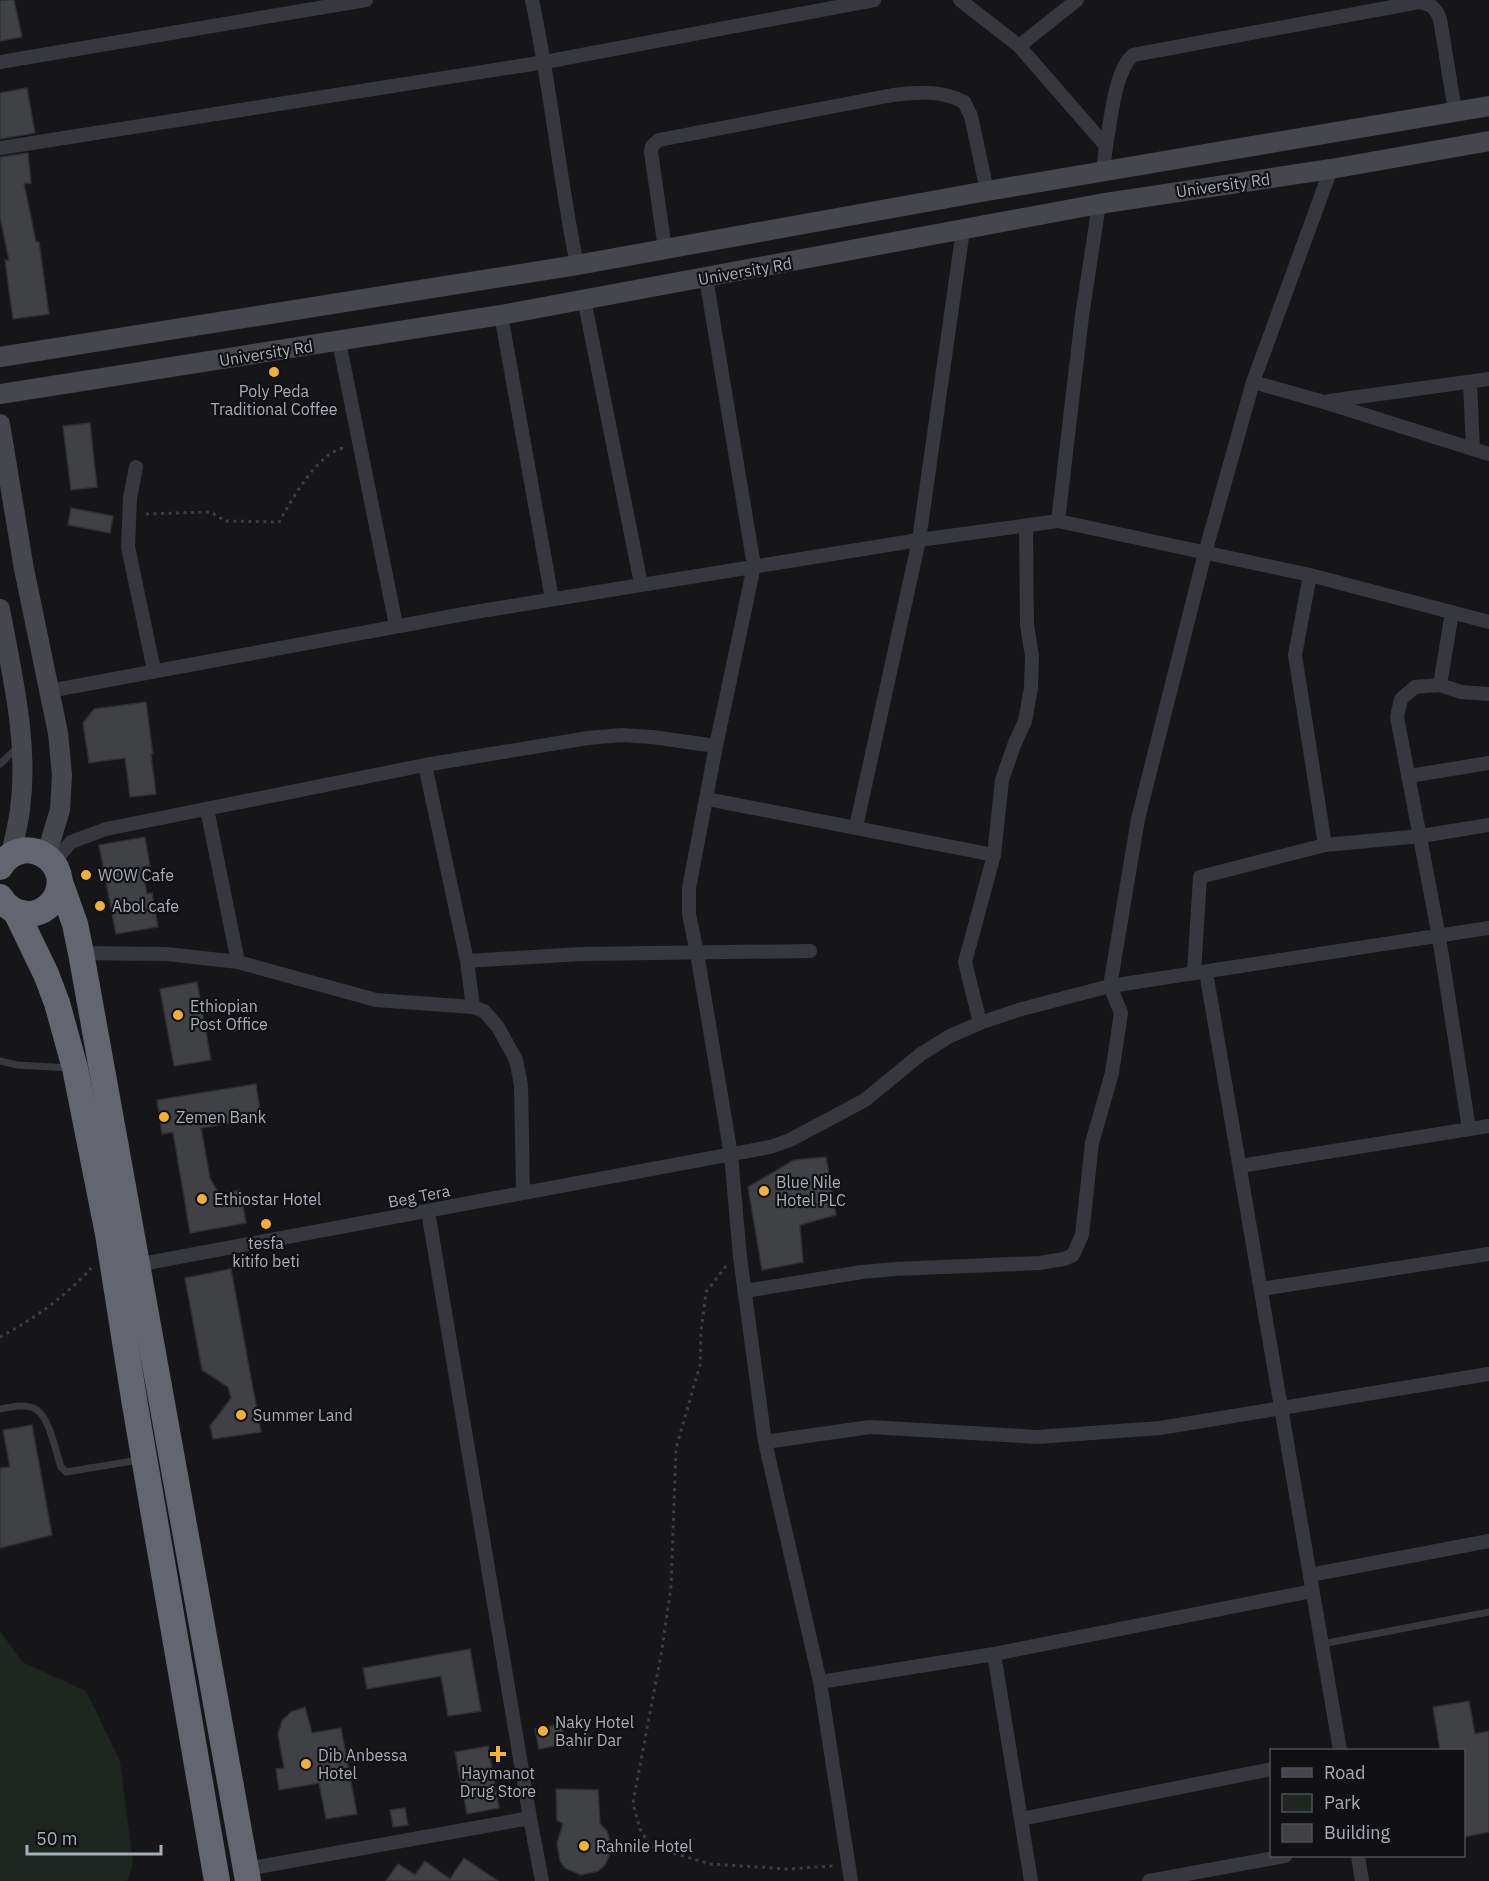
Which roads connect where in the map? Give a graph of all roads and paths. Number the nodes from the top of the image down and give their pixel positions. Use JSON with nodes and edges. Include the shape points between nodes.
{"nodes":[{"id":1,"x":366,"y":0,"type":"edge"},
{"id":2,"x":532,"y":0,"type":"edge"},
{"id":3,"x":874,"y":0,"type":"edge"},
{"id":4,"x":960,"y":0,"type":"edge"},
{"id":5,"x":1077,"y":0,"type":"edge"},
{"id":6,"x":341,"y":2,"type":"edge"},
{"id":7,"x":1018,"y":46,"type":"junction"},
{"id":8,"x":0,"y":62,"type":"edge"},
{"id":9,"x":545,"y":62,"type":"junction"},
{"id":10,"x":1489,"y":105,"type":"edge"},
{"id":11,"x":1455,"y":111,"type":"junction"},
{"id":12,"x":1489,"y":141,"type":"edge"},
{"id":13,"x":1106,"y":146,"type":"junction"},
{"id":14,"x":0,"y":148,"type":"edge"},
{"id":15,"x":1331,"y":169,"type":"junction"},
{"id":16,"x":1103,"y":171,"type":"junction"},
{"id":17,"x":987,"y":191,"type":"junction"},
{"id":18,"x":1099,"y":204,"type":"junction"},
{"id":19,"x":963,"y":230,"type":"junction"},
{"id":20,"x":665,"y":249,"type":"junction"},
{"id":21,"x":577,"y":265,"type":"junction"},
{"id":22,"x":706,"y":278,"type":"junction"},
{"id":23,"x":584,"y":299,"type":"junction"},
{"id":24,"x":501,"y":315,"type":"junction"},
{"id":25,"x":339,"y":342,"type":"junction"},
{"id":26,"x":0,"y":357,"type":"edge"},
{"id":27,"x":1489,"y":379,"type":"edge"},
{"id":28,"x":1253,"y":382,"type":"junction"},
{"id":29,"x":1470,"y":382,"type":"junction"},
{"id":30,"x":0,"y":394,"type":"edge"},
{"id":31,"x":1324,"y":402,"type":"junction"},
{"id":32,"x":0,"y":424,"type":"edge"},
{"id":33,"x":360,"y":446,"type":"junction"},
{"id":34,"x":1473,"y":449,"type":"junction"},
{"id":35,"x":1489,"y":454,"type":"edge"},
{"id":36,"x":136,"y":467,"type":"dead end"},
{"id":37,"x":129,"y":514,"type":"junction"},
{"id":38,"x":1058,"y":521,"type":"junction"},
{"id":39,"x":1026,"y":526,"type":"junction"},
{"id":40,"x":919,"y":540,"type":"junction"},
{"id":41,"x":1205,"y":553,"type":"junction"},
{"id":42,"x":754,"y":566,"type":"junction"},
{"id":43,"x":1310,"y":575,"type":"junction"},
{"id":44,"x":641,"y":584,"type":"junction"},
{"id":45,"x":552,"y":599,"type":"junction"},
{"id":46,"x":0,"y":609,"type":"edge"},
{"id":47,"x":1452,"y":612,"type":"junction"},
{"id":48,"x":1489,"y":622,"type":"edge"},
{"id":49,"x":396,"y":625,"type":"junction"},
{"id":50,"x":154,"y":670,"type":"junction"},
{"id":51,"x":1440,"y":685,"type":"junction"},
{"id":52,"x":49,"y":691,"type":"junction"},
{"id":53,"x":1489,"y":694,"type":"edge"},
{"id":54,"x":17,"y":701,"type":"junction"},
{"id":55,"x":22,"y":743,"type":"junction"},
{"id":56,"x":716,"y":746,"type":"junction"},
{"id":57,"x":1489,"y":763,"type":"edge"},
{"id":58,"x":0,"y":764,"type":"edge"},
{"id":59,"x":425,"y":765,"type":"junction"},
{"id":60,"x":1409,"y":776,"type":"junction"},
{"id":61,"x":707,"y":799,"type":"junction"},
{"id":62,"x":207,"y":809,"type":"junction"},
{"id":63,"x":1489,"y":825,"type":"edge"},
{"id":64,"x":856,"y":828,"type":"junction"},
{"id":65,"x":1421,"y":836,"type":"junction"},
{"id":66,"x":1325,"y":845,"type":"junction"},
{"id":67,"x":994,"y":855,"type":"junction"},
{"id":68,"x":4,"y":860,"type":"edge"},
{"id":69,"x":53,"y":867,"type":"junction"},
{"id":70,"x":5,"y":904,"type":"edge"},
{"id":71,"x":1489,"y":928,"type":"edge"},
{"id":72,"x":1439,"y":937,"type":"junction"},
{"id":73,"x":810,"y":951,"type":"dead end"},
{"id":74,"x":81,"y":953,"type":"junction"},
{"id":75,"x":698,"y":953,"type":"junction"},
{"id":76,"x":467,"y":961,"type":"junction"},
{"id":77,"x":238,"y":962,"type":"junction"},
{"id":78,"x":1200,"y":972,"type":"junction"},
{"id":79,"x":1110,"y":986,"type":"junction"},
{"id":80,"x":473,"y":1007,"type":"junction"},
{"id":81,"x":981,"y":1023,"type":"junction"},
{"id":82,"x":0,"y":1061,"type":"edge"},
{"id":83,"x":75,"y":1068,"type":"junction"},
{"id":84,"x":1489,"y":1126,"type":"edge"},
{"id":85,"x":1469,"y":1129,"type":"junction"},
{"id":86,"x":731,"y":1155,"type":"junction"},
{"id":87,"x":1240,"y":1166,"type":"junction"},
{"id":88,"x":523,"y":1191,"type":"junction"},
{"id":89,"x":428,"y":1211,"type":"junction"},
{"id":90,"x":108,"y":1234,"type":"junction"},
{"id":91,"x":1489,"y":1254,"type":"edge"},
{"id":92,"x":740,"y":1257,"type":"junction"},
{"id":93,"x":125,"y":1267,"type":"junction"},
{"id":94,"x":1261,"y":1289,"type":"junction"},
{"id":95,"x":745,"y":1291,"type":"junction"},
{"id":96,"x":0,"y":1337,"type":"edge"},
{"id":97,"x":1489,"y":1374,"type":"edge"},
{"id":98,"x":0,"y":1409,"type":"edge"},
{"id":99,"x":1281,"y":1409,"type":"junction"},
{"id":100,"x":765,"y":1442,"type":"junction"},
{"id":101,"x":144,"y":1459,"type":"junction"},
{"id":102,"x":1489,"y":1541,"type":"edge"},
{"id":103,"x":1310,"y":1575,"type":"junction"},
{"id":104,"x":1312,"y":1591,"type":"junction"},
{"id":105,"x":1489,"y":1612,"type":"edge"},
{"id":106,"x":1322,"y":1644,"type":"junction"},
{"id":107,"x":994,"y":1654,"type":"junction"},
{"id":108,"x":820,"y":1682,"type":"junction"},
{"id":109,"x":1340,"y":1749,"type":"edge"},
{"id":110,"x":1270,"y":1769,"type":"edge"},
{"id":111,"x":233,"y":1793,"type":"junction"},
{"id":112,"x":203,"y":1798,"type":"junction"},
{"id":113,"x":530,"y":1818,"type":"junction"},
{"id":114,"x":1021,"y":1819,"type":"junction"},
{"id":115,"x":1280,"y":1857,"type":"edge"},
{"id":116,"x":1358,"y":1857,"type":"edge"},
{"id":117,"x":848,"y":1865,"type":"junction"},
{"id":118,"x":247,"y":1875,"type":"edge"},
{"id":119,"x":217,"y":1881,"type":"edge"},
{"id":120,"x":542,"y":1881,"type":"edge"},
{"id":121,"x":851,"y":1881,"type":"edge"},
{"id":122,"x":1031,"y":1881,"type":"edge"},
{"id":123,"x":1149,"y":1881,"type":"edge"},
{"id":124,"x":1362,"y":1881,"type":"edge"}],
"edges":[{"from":1,"to":6,"type":"street"},
{"from":2,"to":9,"type":"street"},
{"from":3,"to":9,"type":"street"},
{"from":4,"to":7,"type":"street"},
{"from":5,"to":7,"type":"street"},
{"from":6,"to":8,"type":"street"},
{"from":7,"to":13,"type":"street"},
{"from":9,"to":14,"type":"street"},
{"from":9,"to":21,"type":"street"},
{"from":10,"to":11,"type":"street","name":"University Rd"},
{"from":11,"to":13,"type":"street","via":[[1440,19],[1436,8],[1419,2],[1133,55],[1120,73]]},
{"from":11,"to":16,"type":"street","name":"University Rd"},
{"from":12,"to":15,"type":"street","name":"University Rd"},
{"from":13,"to":16,"type":"street"},
{"from":15,"to":18,"type":"street","name":"University Rd"},
{"from":15,"to":28,"type":"street"},
{"from":16,"to":17,"type":"street","name":"University Rd"},
{"from":16,"to":18,"type":"street"},
{"from":17,"to":20,"type":"street","name":"University Rd"},
{"from":17,"to":20,"type":"street","via":[[964,102],[950,95],[922,92],[893,95],[659,140],[651,153]]},
{"from":18,"to":19,"type":"street","name":"University Rd"},
{"from":18,"to":38,"type":"street"},
{"from":19,"to":22,"type":"street","name":"University Rd"},
{"from":19,"to":40,"type":"street"},
{"from":20,"to":21,"type":"street","name":"University Rd"},
{"from":21,"to":23,"type":"street"},
{"from":21,"to":26,"type":"street","name":"University Rd"},
{"from":22,"to":23,"type":"street","name":"University Rd"},
{"from":22,"to":42,"type":"street"},
{"from":23,"to":24,"type":"street","name":"University Rd"},
{"from":23,"to":44,"type":"street"},
{"from":24,"to":25,"type":"street","name":"University Rd"},
{"from":24,"to":45,"type":"street"},
{"from":25,"to":30,"type":"street","name":"University Rd"},
{"from":25,"to":33,"type":"street"},
{"from":27,"to":29,"type":"street"},
{"from":28,"to":31,"type":"street"},
{"from":28,"to":41,"type":"street"},
{"from":29,"to":31,"type":"street"},
{"from":29,"to":34,"type":"street"},
{"from":31,"to":34,"type":"street"},
{"from":32,"to":52,"type":"street"},
{"from":33,"to":37,"type":"path","via":[[336,448],[294,496],[279,522],[225,521],[211,512]]},
{"from":33,"to":49,"type":"street"},
{"from":34,"to":35,"type":"street"},
{"from":36,"to":37,"type":"street"},
{"from":37,"to":50,"type":"street","via":[[128,547]]},
{"from":38,"to":39,"type":"street"},
{"from":38,"to":41,"type":"street"},
{"from":39,"to":40,"type":"street"},
{"from":39,"to":67,"type":"street","via":[[1032,688],[1025,721],[1002,780]]},
{"from":40,"to":42,"type":"street"},
{"from":40,"to":64,"type":"street"},
{"from":41,"to":43,"type":"street"},
{"from":41,"to":79,"type":"street","via":[[1138,819]]},
{"from":42,"to":44,"type":"street"},
{"from":42,"to":56,"type":"street"},
{"from":43,"to":47,"type":"street"},
{"from":43,"to":66,"type":"street","via":[[1295,655]]},
{"from":44,"to":45,"type":"street"},
{"from":45,"to":49,"type":"street"},
{"from":46,"to":54,"type":"street"},
{"from":47,"to":48,"type":"street"},
{"from":47,"to":51,"type":"street"},
{"from":49,"to":50,"type":"street"},
{"from":50,"to":52,"type":"street"},
{"from":51,"to":53,"type":"street","via":[[1461,692]]},
{"from":51,"to":60,"type":"street","via":[[1415,687],[1401,699],[1397,717]]},
{"from":52,"to":54,"type":"street"},
{"from":52,"to":69,"type":"street","via":[[62,774]]},
{"from":54,"to":55,"type":"street"},
{"from":55,"to":58,"type":"lane"},
{"from":55,"to":68,"type":"street","via":[[20,810]]},
{"from":56,"to":59,"type":"street","via":[[622,735]]},
{"from":56,"to":61,"type":"street"},
{"from":57,"to":60,"type":"street"},
{"from":59,"to":62,"type":"street"},
{"from":59,"to":76,"type":"street"},
{"from":60,"to":65,"type":"street"},
{"from":61,"to":64,"type":"street"},
{"from":61,"to":75,"type":"street","via":[[688,901]]},
{"from":62,"to":69,"type":"street","via":[[89,834],[71,842]]},
{"from":62,"to":77,"type":"street"},
{"from":63,"to":65,"type":"street"},
{"from":64,"to":67,"type":"street"},
{"from":65,"to":66,"type":"street"},
{"from":65,"to":72,"type":"street"},
{"from":66,"to":78,"type":"street","via":[[1200,877]]},
{"from":67,"to":81,"type":"street","via":[[965,962]]},
{"from":68,"to":69,"type":"highway","via":[[28,850]]},
{"from":69,"to":70,"type":"highway","via":[[57,894],[41,912],[28,914]]},
{"from":69,"to":74,"type":"highway","via":[[75,924]]},
{"from":70,"to":83,"type":"highway","via":[[46,974]]},
{"from":71,"to":72,"type":"street","name":"Beg Tera"},
{"from":72,"to":78,"type":"street","name":"Beg Tera"},
{"from":72,"to":85,"type":"street"},
{"from":73,"to":75,"type":"street"},
{"from":74,"to":77,"type":"street","via":[[167,954]]},
{"from":74,"to":93,"type":"highway"},
{"from":75,"to":76,"type":"street","via":[[581,954]]},
{"from":75,"to":86,"type":"street"},
{"from":76,"to":80,"type":"street"},
{"from":77,"to":80,"type":"street","via":[[376,1000]]},
{"from":78,"to":79,"type":"street","name":"Beg Tera"},
{"from":78,"to":87,"type":"street"},
{"from":79,"to":81,"type":"street","name":"Beg Tera"},
{"from":79,"to":95,"type":"street","via":[[1121,1013],[1112,1072],[1092,1143],[1082,1235],[1073,1255],[1039,1263],[862,1272]]},
{"from":80,"to":88,"type":"street","via":[[484,1011],[498,1027],[516,1060],[521,1085]]},
{"from":81,"to":86,"type":"street","name":"Beg Tera","via":[[921,1054],[865,1100],[808,1131],[770,1147]]},
{"from":82,"to":83,"type":"lane"},
{"from":83,"to":90,"type":"highway"},
{"from":84,"to":85,"type":"street"},
{"from":85,"to":87,"type":"street"},
{"from":86,"to":88,"type":"street","name":"Beg Tera"},
{"from":86,"to":92,"type":"street"},
{"from":87,"to":94,"type":"street"},
{"from":88,"to":89,"type":"street","name":"Beg Tera"},
{"from":89,"to":93,"type":"street","name":"Beg Tera"},
{"from":89,"to":113,"type":"street"},
{"from":90,"to":93,"type":"highway"},
{"from":90,"to":96,"type":"path","via":[[91,1268],[71,1290]]},
{"from":91,"to":94,"type":"street"},
{"from":92,"to":95,"type":"street"},
{"from":92,"to":117,"type":"path","via":[[722,1269],[706,1292],[700,1365],[676,1448],[671,1587],[633,1803],[639,1829],[650,1846],[710,1864],[789,1869]]},
{"from":93,"to":101,"type":"highway"},
{"from":93,"to":111,"type":"highway"},
{"from":94,"to":99,"type":"street"},
{"from":95,"to":100,"type":"street"},
{"from":97,"to":99,"type":"street"},
{"from":98,"to":101,"type":"lane","via":[[21,1406],[38,1411],[66,1472]]},
{"from":99,"to":100,"type":"street","via":[[1098,1434],[1037,1437],[870,1427]]},
{"from":99,"to":103,"type":"street"},
{"from":100,"to":108,"type":"street"},
{"from":101,"to":112,"type":"highway"},
{"from":102,"to":103,"type":"street"},
{"from":103,"to":104,"type":"street"},
{"from":104,"to":106,"type":"street"},
{"from":104,"to":107,"type":"street"},
{"from":105,"to":106,"type":"lane"},
{"from":106,"to":109,"type":"street"},
{"from":107,"to":108,"type":"street"},
{"from":107,"to":114,"type":"street"},
{"from":108,"to":117,"type":"street"},
{"from":110,"to":114,"type":"street"},
{"from":111,"to":112,"type":"highway"},
{"from":111,"to":118,"type":"highway"},
{"from":112,"to":119,"type":"highway"},
{"from":113,"to":118,"type":"street"},
{"from":113,"to":120,"type":"street"},
{"from":114,"to":122,"type":"street"},
{"from":115,"to":123,"type":"street"},
{"from":116,"to":124,"type":"street"},
{"from":117,"to":121,"type":"street"}]}
